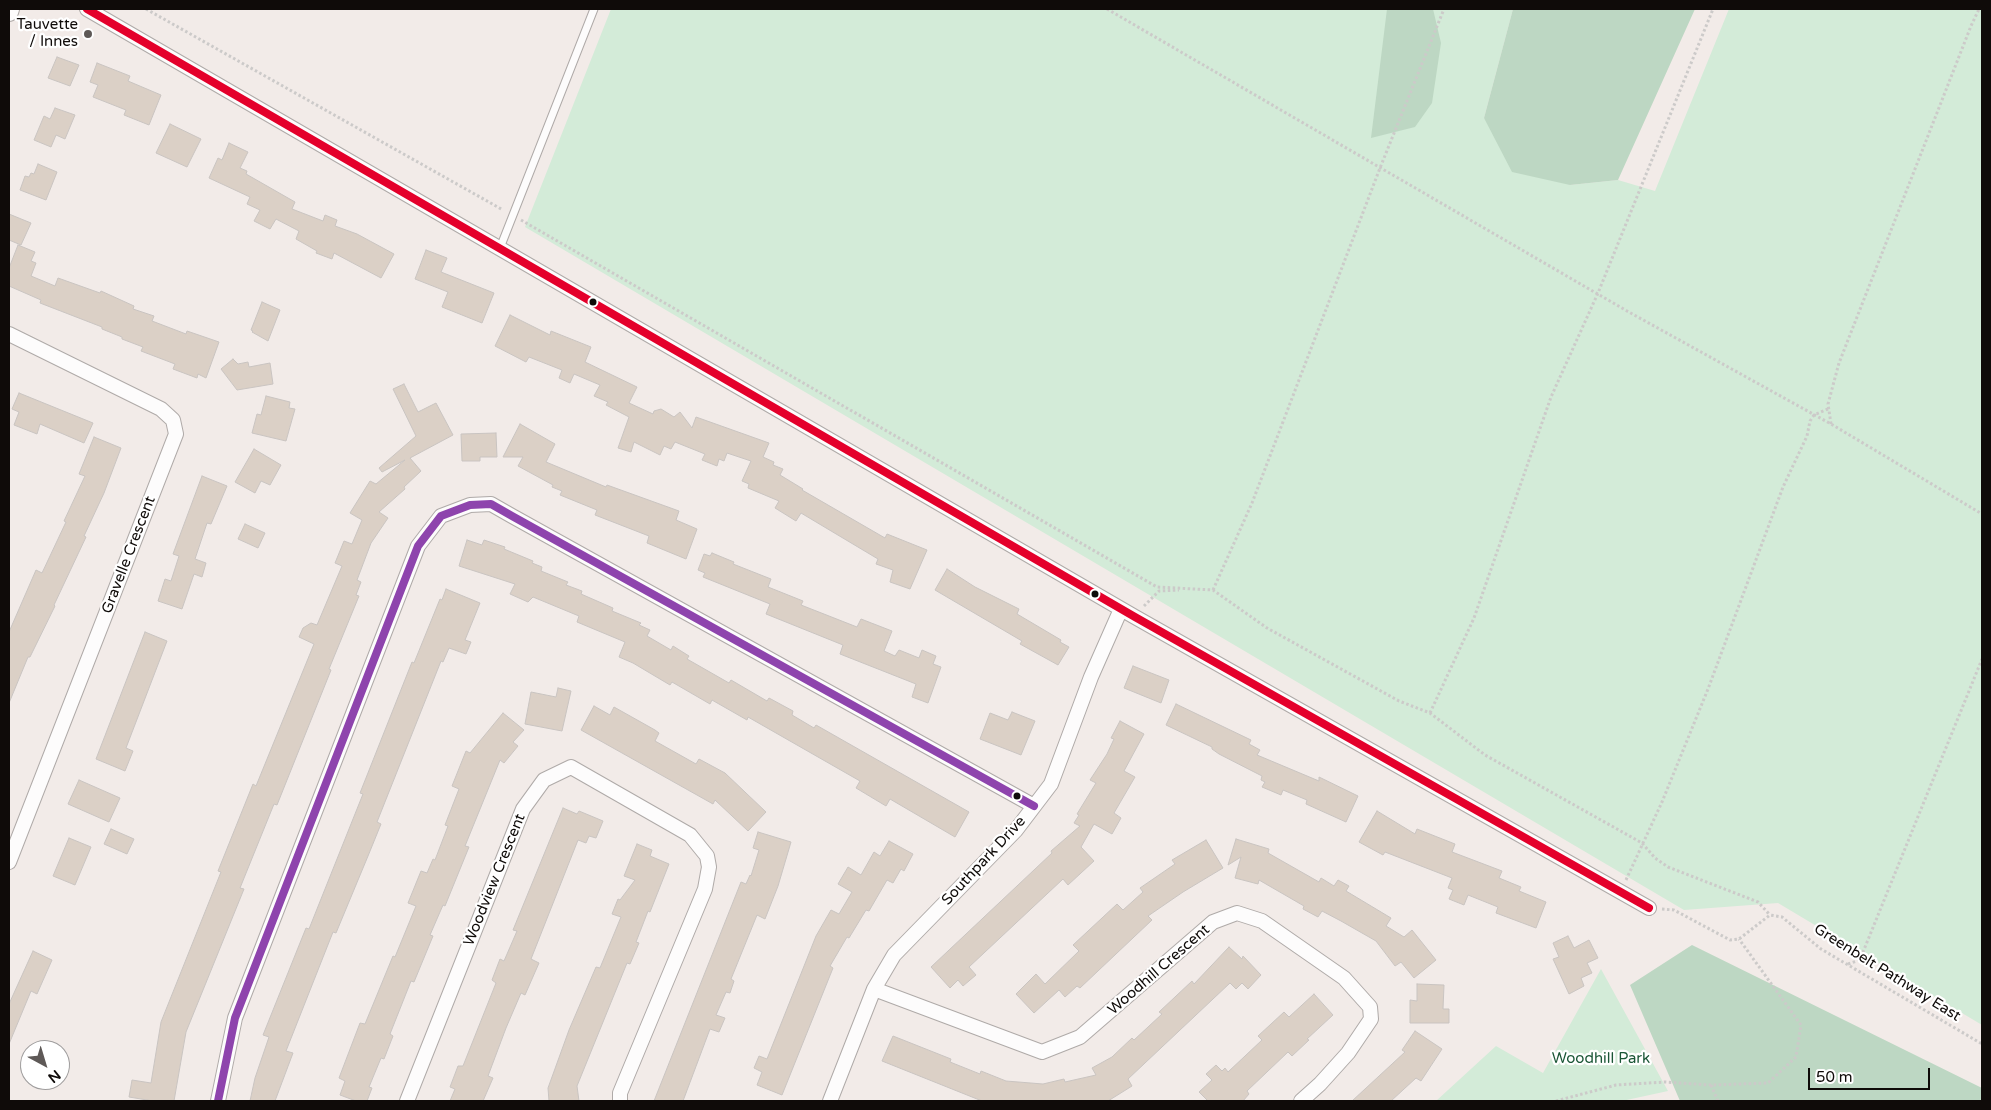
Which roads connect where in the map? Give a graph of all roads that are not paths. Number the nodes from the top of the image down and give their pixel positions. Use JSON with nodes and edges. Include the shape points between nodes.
{"nodes":[{"id":1,"x":10,"y":9,"type":"edge"},
{"id":2,"x":87,"y":9,"type":"edge"},
{"id":3,"x":594,"y":9,"type":"edge"},
{"id":4,"x":9,"y":12,"type":"edge"},
{"id":5,"x":500,"y":248,"type":"junction"},
{"id":6,"x":9,"y":334,"type":"edge"},
{"id":7,"x":1122,"y":609,"type":"junction"},
{"id":8,"x":1034,"y":806,"type":"junction"},
{"id":9,"x":9,"y":862,"type":"edge"},
{"id":10,"x":1649,"y":908,"type":"road end"},
{"id":11,"x":874,"y":989,"type":"junction"},
{"id":12,"x":218,"y":1101,"type":"edge"},
{"id":13,"x":407,"y":1101,"type":"edge"},
{"id":14,"x":620,"y":1101,"type":"edge"},
{"id":15,"x":830,"y":1101,"type":"edge"},
{"id":16,"x":1301,"y":1101,"type":"edge"}],
"edges":[{"from":1,"to":4,"type":"street"},
{"from":2,"to":5,"type":"street"},
{"from":3,"to":5,"type":"lane"},
{"from":5,"to":7,"type":"street"},
{"from":6,"to":9,"type":"street","name":"Gravelle Crescent","via":[[161,409],[173,420],[176,434]]},
{"from":7,"to":8,"type":"street","name":"Southpark Drive","via":[[1091,677],[1051,784]]},
{"from":7,"to":10,"type":"street"},
{"from":8,"to":11,"type":"street","name":"Southpark Drive","via":[[1016,830],[894,955]]},
{"from":8,"to":12,"type":"street","via":[[491,504],[470,506],[441,516],[418,546],[235,1018]]},
{"from":11,"to":15,"type":"street","name":"Southpark Drive"},
{"from":11,"to":16,"type":"street","name":"Woodhill Crescent","via":[[1042,1052],[1080,1037],[1214,922],[1237,913],[1262,921],[1344,978],[1370,1007],[1371,1019],[1348,1053]]},
{"from":13,"to":14,"type":"street","name":"Woodview Crescent","via":[[523,809],[544,780],[571,767],[690,835],[707,856],[709,867],[705,889],[620,1093]]}]}
